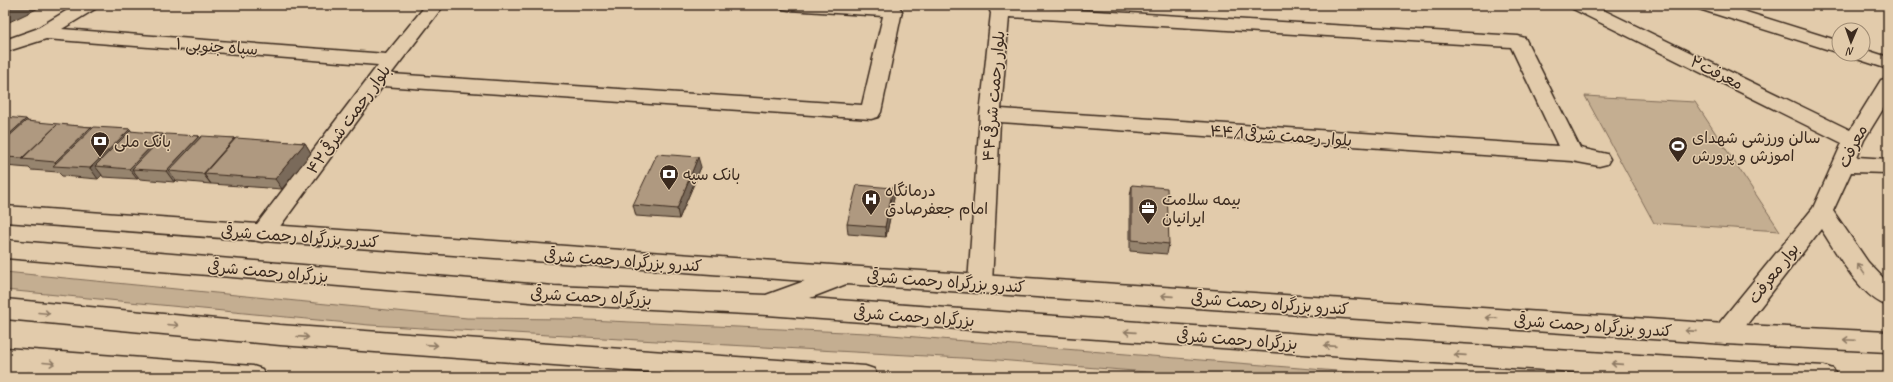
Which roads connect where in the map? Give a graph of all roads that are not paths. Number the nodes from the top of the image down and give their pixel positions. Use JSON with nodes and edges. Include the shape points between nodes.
{"nodes":[{"id":1,"x":89,"y":5,"type":"edge"},
{"id":2,"x":435,"y":5,"type":"edge"},
{"id":3,"x":789,"y":5,"type":"edge"},
{"id":4,"x":1579,"y":5,"type":"edge"},
{"id":5,"x":1705,"y":5,"type":"edge"},
{"id":6,"x":1000,"y":8,"type":"edge"},
{"id":7,"x":42,"y":33,"type":"junction"},
{"id":8,"x":1831,"y":44,"type":"edge"},
{"id":9,"x":5,"y":46,"type":"edge"},
{"id":10,"x":1871,"y":57,"type":"edge"},
{"id":11,"x":5,"y":60,"type":"edge"},
{"id":12,"x":391,"y":60,"type":"junction"},
{"id":13,"x":1888,"y":63,"type":"edge"},
{"id":14,"x":378,"y":79,"type":"junction"},
{"id":15,"x":1888,"y":84,"type":"edge"},
{"id":16,"x":990,"y":115,"type":"junction"},
{"id":17,"x":1854,"y":140,"type":"junction"},
{"id":18,"x":1572,"y":154,"type":"junction"},
{"id":19,"x":1598,"y":159,"type":"dead end"},
{"id":20,"x":1842,"y":164,"type":"junction"},
{"id":21,"x":1888,"y":166,"type":"edge"},
{"id":22,"x":1822,"y":212,"type":"junction"},
{"id":23,"x":5,"y":214,"type":"edge"},
{"id":24,"x":262,"y":234,"type":"junction"},
{"id":25,"x":5,"y":249,"type":"edge"},
{"id":26,"x":846,"y":275,"type":"junction"},
{"id":27,"x":980,"y":283,"type":"junction"},
{"id":28,"x":1888,"y":297,"type":"edge"},
{"id":29,"x":767,"y":305,"type":"junction"},
{"id":30,"x":5,"y":309,"type":"edge"},
{"id":31,"x":1725,"y":334,"type":"junction"},
{"id":32,"x":1888,"y":342,"type":"edge"},
{"id":33,"x":11,"y":365,"type":"edge"},
{"id":34,"x":788,"y":375,"type":"edge"},
{"id":35,"x":253,"y":377,"type":"edge"},
{"id":36,"x":865,"y":377,"type":"edge"},
{"id":37,"x":1824,"y":377,"type":"edge"}],
"edges":[{"from":1,"to":7,"type":"main road"},
{"from":2,"to":12,"type":"main road","name":"بلوار رحمت شرقی۴۲"},
{"from":3,"to":14,"type":"main road","via":[[893,11],[871,112]]},
{"from":4,"to":17,"type":"main road","name":"معرفت۲"},
{"from":5,"to":8,"type":"main road"},
{"from":6,"to":16,"type":"main road","name":"۴۴بلوار رحمت شرقی"},
{"from":6,"to":18,"type":"main road","via":[[1518,42]]},
{"from":7,"to":9,"type":"main road"},
{"from":7,"to":11,"type":"main road"},
{"from":7,"to":12,"type":"main road","name":"۱ سپاه جنوبی"},
{"from":10,"to":13,"type":"main road"},
{"from":12,"to":14,"type":"main road","name":"بلوار رحمت شرقی۴۲"},
{"from":14,"to":24,"type":"main road","name":"بلوار رحمت شرقی۴۲"},
{"from":15,"to":17,"type":"main road","name":"معرفت"},
{"from":16,"to":18,"type":"main road","name":"بلوار رحمت شرقی۴۴/۱"},
{"from":16,"to":27,"type":"main road","name":"۴۴بلوار رحمت شرقی"},
{"from":17,"to":20,"type":"main road","name":"معرفت"},
{"from":18,"to":19,"type":"main road","name":"بلوار رحمت شرقی۴۴/۱"},
{"from":20,"to":21,"type":"main road"},
{"from":20,"to":22,"type":"main road","name":"معرفت"},
{"from":28,"to":22,"type":"main road","one_way":true,"via":[[1864,274]]},
{"from":22,"to":31,"type":"main road","name":"بوار معرفت"},
{"from":23,"to":24,"type":"main road","name":"کندرو بزرگراه رحمت شرقی"},
{"from":24,"to":26,"type":"main road","name":"کندرو بزرگراه رحمت شرقی"},
{"from":25,"to":29,"type":"main road","name":"بزرگراه رحمت شرقی","via":[[554,295]]},
{"from":26,"to":27,"type":"main road","name":"کندرو بزرگراه رحمت شرقی"},
{"from":26,"to":29,"type":"main road"},
{"from":31,"to":27,"type":"main road","name":"کندرو بزرگراه رحمت شرقی","one_way":true},
{"from":37,"to":29,"type":"main road","name":"بزرگراه رحمت شرقی","one_way":true,"via":[[1358,348]]},
{"from":30,"to":34,"type":"main road","one_way":true,"via":[[280,335]]},
{"from":32,"to":31,"type":"main road","name":"کندرو بزرگراه رحمت شرقی","one_way":true},
{"from":33,"to":35,"type":"main road","one_way":true},
{"from":34,"to":36,"type":"main road"}]}
